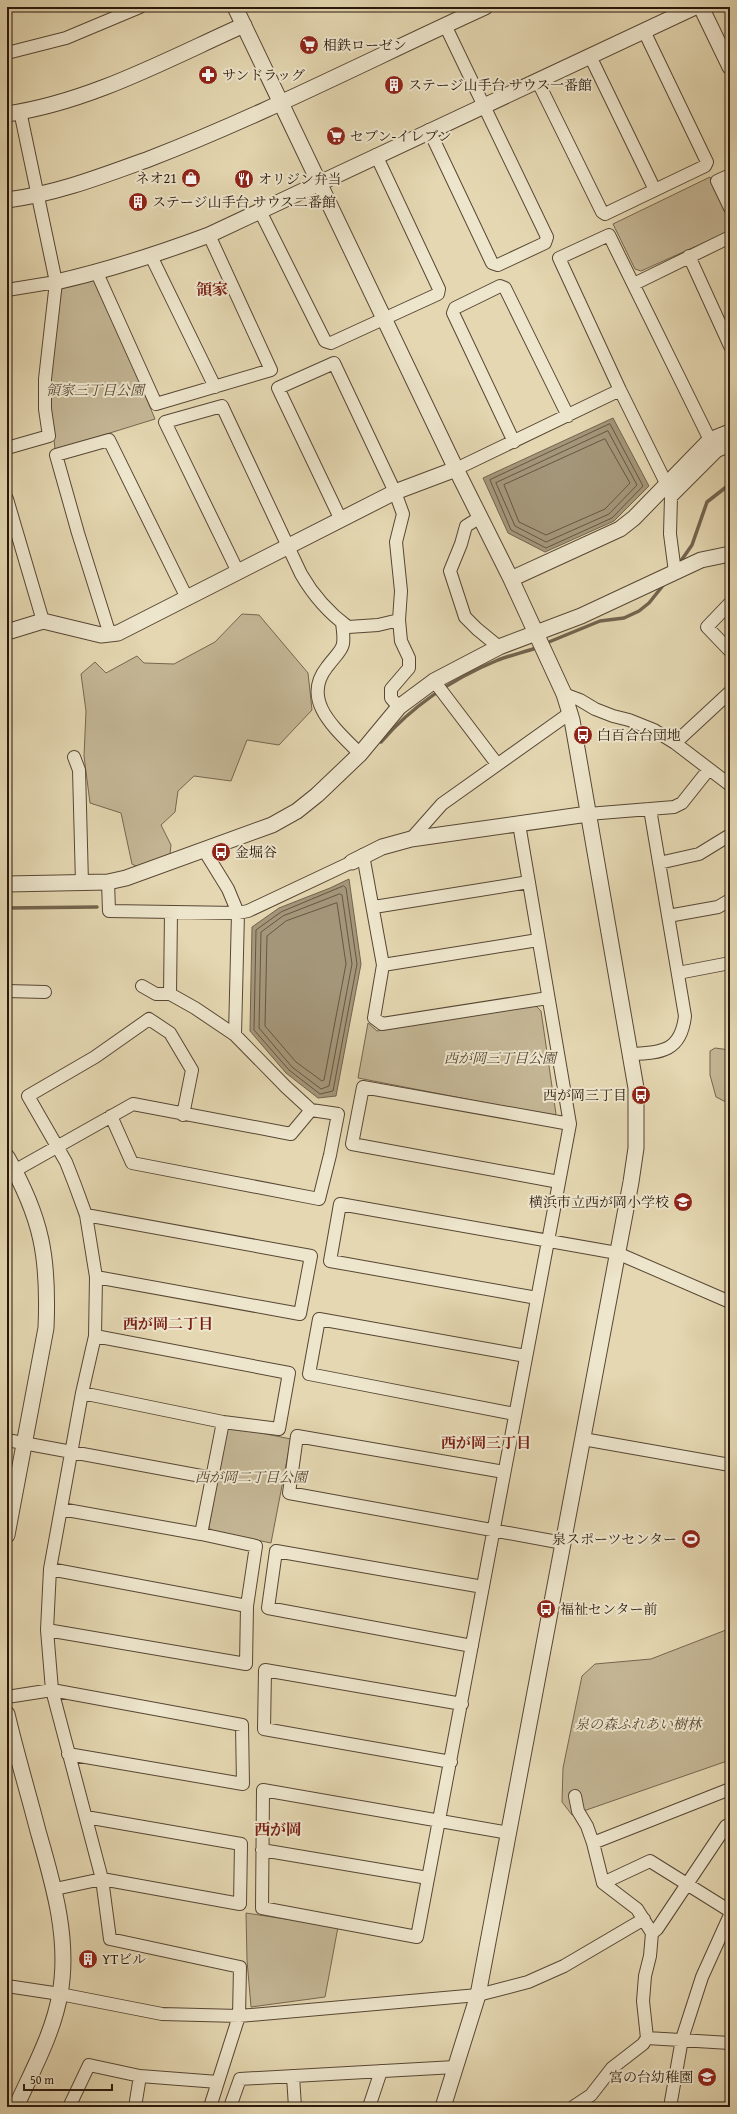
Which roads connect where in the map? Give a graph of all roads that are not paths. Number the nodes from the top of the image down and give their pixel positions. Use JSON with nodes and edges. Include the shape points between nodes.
{"nodes":[{"id":1,"x":140,"y":7,"type":"edge"},
{"id":2,"x":235,"y":7,"type":"edge"},
{"id":3,"x":485,"y":7,"type":"edge"},
{"id":4,"x":695,"y":7,"type":"edge"},
{"id":5,"x":701,"y":7,"type":"edge"},
{"id":6,"x":244,"y":25,"type":"junction"},
{"id":7,"x":445,"y":25,"type":"junction"},
{"id":8,"x":644,"y":31,"type":"junction"},
{"id":9,"x":7,"y":52,"type":"edge"},
{"id":10,"x":590,"y":56,"type":"junction"},
{"id":11,"x":730,"y":67,"type":"edge"},
{"id":12,"x":537,"y":80,"type":"junction"},
{"id":13,"x":280,"y":102,"type":"junction"},
{"id":14,"x":484,"y":105,"type":"junction"},
{"id":15,"x":14,"y":112,"type":"edge"},
{"id":16,"x":429,"y":130,"type":"junction"},
{"id":17,"x":376,"y":155,"type":"junction"},
{"id":18,"x":730,"y":175,"type":"edge"},
{"id":19,"x":317,"y":182,"type":"junction"},
{"id":20,"x":655,"y":190,"type":"junction"},
{"id":21,"x":38,"y":196,"type":"junction"},
{"id":22,"x":7,"y":200,"type":"edge"},
{"id":23,"x":730,"y":208,"type":"edge"},
{"id":24,"x":260,"y":211,"type":"junction"},
{"id":25,"x":208,"y":235,"type":"junction"},
{"id":26,"x":730,"y":237,"type":"edge"},
{"id":27,"x":151,"y":256,"type":"junction"},
{"id":28,"x":689,"y":256,"type":"junction"},
{"id":29,"x":97,"y":273,"type":"junction"},
{"id":30,"x":56,"y":282,"type":"junction"},
{"id":31,"x":634,"y":284,"type":"junction"},
{"id":32,"x":7,"y":290,"type":"edge"},
{"id":33,"x":384,"y":319,"type":"junction"},
{"id":34,"x":730,"y":346,"type":"edge"},
{"id":35,"x":215,"y":387,"type":"junction"},
{"id":36,"x":620,"y":390,"type":"junction"},
{"id":37,"x":568,"y":416,"type":"junction"},
{"id":38,"x":730,"y":432,"type":"edge"},
{"id":39,"x":710,"y":440,"type":"junction"},
{"id":40,"x":514,"y":442,"type":"junction"},
{"id":41,"x":730,"y":446,"type":"edge"},
{"id":42,"x":7,"y":448,"type":"edge"},
{"id":43,"x":456,"y":469,"type":"junction"},
{"id":44,"x":666,"y":483,"type":"junction"},
{"id":45,"x":395,"y":492,"type":"junction"},
{"id":46,"x":7,"y":499,"type":"edge"},
{"id":47,"x":479,"y":518,"type":"junction"},
{"id":48,"x":341,"y":520,"type":"junction"},
{"id":49,"x":289,"y":547,"type":"junction"},
{"id":50,"x":730,"y":554,"type":"edge"},
{"id":51,"x":238,"y":572,"type":"junction"},
{"id":52,"x":675,"y":572,"type":"junction"},
{"id":53,"x":511,"y":579,"type":"junction"},
{"id":54,"x":187,"y":598,"type":"junction"},
{"id":55,"x":730,"y":603,"type":"edge"},
{"id":56,"x":399,"y":620,"type":"junction"},
{"id":57,"x":43,"y":621,"type":"junction"},
{"id":58,"x":342,"y":623,"type":"junction"},
{"id":59,"x":7,"y":632,"type":"edge"},
{"id":60,"x":535,"y":634,"type":"junction"},
{"id":61,"x":110,"y":635,"type":"junction"},
{"id":62,"x":499,"y":647,"type":"junction"},
{"id":63,"x":730,"y":651,"type":"edge"},
{"id":64,"x":434,"y":681,"type":"junction"},
{"id":65,"x":730,"y":692,"type":"edge"},
{"id":66,"x":564,"y":694,"type":"junction"},
{"id":67,"x":399,"y":707,"type":"junction"},
{"id":68,"x":570,"y":713,"type":"junction"},
{"id":69,"x":675,"y":743,"type":"junction"},
{"id":70,"x":360,"y":754,"type":"junction"},
{"id":71,"x":74,"y":757,"type":"dead end"},
{"id":72,"x":497,"y":764,"type":"junction"},
{"id":73,"x":709,"y":769,"type":"junction"},
{"id":74,"x":730,"y":784,"type":"edge"},
{"id":75,"x":650,"y":809,"type":"junction"},
{"id":76,"x":588,"y":814,"type":"junction"},
{"id":77,"x":519,"y":824,"type":"junction"},
{"id":78,"x":730,"y":835,"type":"edge"},
{"id":79,"x":411,"y":838,"type":"junction"},
{"id":80,"x":204,"y":850,"type":"junction"},
{"id":81,"x":357,"y":858,"type":"junction"},
{"id":82,"x":658,"y":863,"type":"junction"},
{"id":83,"x":108,"y":882,"type":"junction"},
{"id":84,"x":529,"y":882,"type":"junction"},
{"id":85,"x":82,"y":883,"type":"junction"},
{"id":86,"x":7,"y":884,"type":"edge"},
{"id":87,"x":730,"y":900,"type":"edge"},
{"id":88,"x":374,"y":907,"type":"junction"},
{"id":89,"x":171,"y":912,"type":"junction"},
{"id":90,"x":238,"y":913,"type":"junction"},
{"id":91,"x":668,"y":916,"type":"junction"},
{"id":92,"x":538,"y":940,"type":"junction"},
{"id":93,"x":730,"y":964,"type":"edge"},
{"id":94,"x":383,"y":965,"type":"junction"},
{"id":95,"x":678,"y":973,"type":"junction"},
{"id":96,"x":142,"y":986,"type":"dead end"},
{"id":97,"x":7,"y":991,"type":"edge"},
{"id":98,"x":45,"y":992,"type":"dead end"},
{"id":99,"x":170,"y":994,"type":"junction"},
{"id":100,"x":548,"y":998,"type":"junction"},
{"id":101,"x":236,"y":1035,"type":"junction"},
{"id":102,"x":631,"y":1054,"type":"junction"},
{"id":103,"x":311,"y":1110,"type":"junction"},
{"id":104,"x":183,"y":1115,"type":"junction"},
{"id":105,"x":111,"y":1116,"type":"junction"},
{"id":106,"x":570,"y":1124,"type":"junction"},
{"id":107,"x":57,"y":1147,"type":"junction"},
{"id":108,"x":7,"y":1157,"type":"edge"},
{"id":109,"x":11,"y":1173,"type":"edge"},
{"id":110,"x":559,"y":1182,"type":"junction"},
{"id":111,"x":86,"y":1215,"type":"junction"},
{"id":112,"x":548,"y":1240,"type":"junction"},
{"id":113,"x":616,"y":1253,"type":"junction"},
{"id":114,"x":96,"y":1277,"type":"junction"},
{"id":115,"x":537,"y":1298,"type":"junction"},
{"id":116,"x":730,"y":1302,"type":"edge"},
{"id":117,"x":95,"y":1336,"type":"junction"},
{"id":118,"x":526,"y":1356,"type":"junction"},
{"id":119,"x":82,"y":1393,"type":"junction"},
{"id":120,"x":515,"y":1414,"type":"junction"},
{"id":121,"x":223,"y":1422,"type":"junction"},
{"id":122,"x":583,"y":1439,"type":"junction"},
{"id":123,"x":7,"y":1440,"type":"edge"},
{"id":124,"x":24,"y":1443,"type":"junction"},
{"id":125,"x":72,"y":1452,"type":"junction"},
{"id":126,"x":730,"y":1465,"type":"edge"},
{"id":127,"x":504,"y":1472,"type":"junction"},
{"id":128,"x":212,"y":1478,"type":"junction"},
{"id":129,"x":61,"y":1510,"type":"junction"},
{"id":130,"x":493,"y":1529,"type":"junction"},
{"id":131,"x":201,"y":1534,"type":"junction"},
{"id":132,"x":7,"y":1535,"type":"edge"},
{"id":133,"x":563,"y":1543,"type":"junction"},
{"id":134,"x":50,"y":1569,"type":"junction"},
{"id":135,"x":482,"y":1587,"type":"junction"},
{"id":136,"x":247,"y":1606,"type":"junction"},
{"id":137,"x":47,"y":1630,"type":"junction"},
{"id":138,"x":472,"y":1646,"type":"junction"},
{"id":139,"x":52,"y":1690,"type":"junction"},
{"id":140,"x":7,"y":1697,"type":"edge"},
{"id":141,"x":462,"y":1704,"type":"junction"},
{"id":142,"x":7,"y":1714,"type":"edge"},
{"id":143,"x":68,"y":1754,"type":"junction"},
{"id":144,"x":451,"y":1762,"type":"junction"},
{"id":145,"x":730,"y":1789,"type":"edge"},
{"id":146,"x":575,"y":1796,"type":"dead end"},
{"id":147,"x":86,"y":1818,"type":"junction"},
{"id":148,"x":440,"y":1821,"type":"junction"},
{"id":149,"x":730,"y":1824,"type":"edge"},
{"id":150,"x":509,"y":1833,"type":"junction"},
{"id":151,"x":593,"y":1843,"type":"junction"},
{"id":152,"x":262,"y":1850,"type":"junction"},
{"id":153,"x":428,"y":1878,"type":"junction"},
{"id":154,"x":102,"y":1879,"type":"junction"},
{"id":155,"x":603,"y":1883,"type":"junction"},
{"id":156,"x":687,"y":1884,"type":"junction"},
{"id":157,"x":55,"y":1889,"type":"junction"},
{"id":158,"x":730,"y":1911,"type":"edge"},
{"id":159,"x":730,"y":1915,"type":"edge"},
{"id":160,"x":644,"y":1919,"type":"junction"},
{"id":161,"x":652,"y":1933,"type":"junction"},
{"id":162,"x":7,"y":1986,"type":"edge"},
{"id":163,"x":60,"y":1994,"type":"junction"},
{"id":164,"x":478,"y":1995,"type":"junction"},
{"id":165,"x":239,"y":2016,"type":"junction"},
{"id":166,"x":647,"y":2038,"type":"junction"},
{"id":167,"x":682,"y":2040,"type":"junction"},
{"id":168,"x":730,"y":2043,"type":"edge"},
{"id":169,"x":455,"y":2067,"type":"junction"},
{"id":170,"x":381,"y":2071,"type":"junction"},
{"id":171,"x":140,"y":2076,"type":"junction"},
{"id":172,"x":293,"y":2076,"type":"junction"},
{"id":173,"x":218,"y":2082,"type":"junction"},
{"id":174,"x":16,"y":2107,"type":"edge"},
{"id":175,"x":69,"y":2107,"type":"edge"},
{"id":176,"x":135,"y":2107,"type":"edge"},
{"id":177,"x":210,"y":2107,"type":"edge"},
{"id":178,"x":230,"y":2107,"type":"edge"},
{"id":179,"x":295,"y":2107,"type":"edge"},
{"id":180,"x":369,"y":2107,"type":"edge"},
{"id":181,"x":442,"y":2107,"type":"edge"},
{"id":182,"x":573,"y":2107,"type":"edge"},
{"id":183,"x":670,"y":2107,"type":"edge"}],
"edges":[{"from":1,"to":9,"type":"street","via":[[66,38]]},
{"from":2,"to":6,"type":"street"},
{"from":3,"to":7,"type":"street"},
{"from":4,"to":8,"type":"street"},
{"from":5,"to":11,"type":"street"},
{"from":6,"to":13,"type":"street"},
{"from":6,"to":15,"type":"street","via":[[126,78],[70,99]]},
{"from":7,"to":13,"type":"street"},
{"from":7,"to":14,"type":"street"},
{"from":8,"to":10,"type":"street"},
{"from":8,"to":20,"type":"street","via":[[706,162],[705,166]]},
{"from":10,"to":12,"type":"street"},
{"from":10,"to":20,"type":"street"},
{"from":12,"to":14,"type":"street"},
{"from":12,"to":20,"type":"street","via":[[602,212],[605,214]]},
{"from":13,"to":19,"type":"street"},
{"from":13,"to":21,"type":"street","via":[[199,139]]},
{"from":14,"to":16,"type":"street"},
{"from":14,"to":16,"type":"street","via":[[547,237],[545,243],[498,265],[492,263]]},
{"from":15,"to":21,"type":"street"},
{"from":16,"to":17,"type":"street"},
{"from":17,"to":19,"type":"street"},
{"from":17,"to":33,"type":"street","via":[[440,289],[438,294]]},
{"from":18,"to":23,"type":"street","via":[[717,181]]},
{"from":19,"to":24,"type":"street"},
{"from":19,"to":33,"type":"street"},
{"from":21,"to":22,"type":"street"},
{"from":21,"to":30,"type":"street"},
{"from":24,"to":25,"type":"street"},
{"from":24,"to":33,"type":"street","via":[[325,341],[331,344]]},
{"from":25,"to":27,"type":"street"},
{"from":25,"to":35,"type":"street","via":[[271,370]]},
{"from":26,"to":28,"type":"street"},
{"from":27,"to":29,"type":"street"},
{"from":27,"to":35,"type":"street"},
{"from":28,"to":31,"type":"street"},
{"from":28,"to":34,"type":"street"},
{"from":29,"to":30,"type":"street"},
{"from":29,"to":35,"type":"street","via":[[156,404]]},
{"from":30,"to":32,"type":"street"},
{"from":30,"to":42,"type":"street","via":[[45,379],[48,436]]},
{"from":31,"to":36,"type":"street","via":[[609,235],[559,258]]},
{"from":31,"to":39,"type":"street"},
{"from":33,"to":43,"type":"street"},
{"from":36,"to":37,"type":"street"},
{"from":36,"to":44,"type":"street"},
{"from":37,"to":40,"type":"street"},
{"from":37,"to":40,"type":"street","via":[[505,288],[500,286],[455,308],[453,313]]},
{"from":38,"to":39,"type":"street"},
{"from":39,"to":44,"type":"street"},
{"from":40,"to":43,"type":"street"},
{"from":41,"to":52,"type":"street","via":[[717,451],[671,497],[670,534]]},
{"from":43,"to":45,"type":"street"},
{"from":43,"to":47,"type":"street"},
{"from":44,"to":53,"type":"street","via":[[634,518],[620,529]]},
{"from":45,"to":48,"type":"street"},
{"from":45,"to":48,"type":"street","via":[[334,363],[278,388]]},
{"from":45,"to":56,"type":"street","via":[[403,514],[396,542],[401,591]]},
{"from":46,"to":57,"type":"street"},
{"from":47,"to":53,"type":"street"},
{"from":47,"to":62,"type":"street","via":[[466,526],[450,571],[465,617]]},
{"from":48,"to":49,"type":"street"},
{"from":49,"to":51,"type":"street"},
{"from":49,"to":51,"type":"street","via":[[222,406],[165,422]]},
{"from":49,"to":58,"type":"street","via":[[306,583]]},
{"from":50,"to":52,"type":"street","via":[[701,560]]},
{"from":51,"to":54,"type":"street"},
{"from":52,"to":60,"type":"street","via":[[588,613]]},
{"from":53,"to":60,"type":"street"},
{"from":54,"to":61,"type":"street","via":[[128,629]]},
{"from":54,"to":61,"type":"street","via":[[109,440],[56,455]]},
{"from":55,"to":63,"type":"street","via":[[707,627]]},
{"from":56,"to":58,"type":"street","via":[[358,628],[348,628]]},
{"from":56,"to":67,"type":"street","via":[[401,641],[409,658],[409,668],[391,689],[391,698]]},
{"from":57,"to":59,"type":"street"},
{"from":57,"to":61,"type":"street"},
{"from":58,"to":70,"type":"street","via":[[345,640],[343,648],[320,676],[316,690],[321,707],[330,723]]},
{"from":60,"to":62,"type":"street"},
{"from":60,"to":66,"type":"street"},
{"from":62,"to":64,"type":"street"},
{"from":64,"to":67,"type":"street"},
{"from":64,"to":72,"type":"street"},
{"from":65,"to":69,"type":"street"},
{"from":66,"to":68,"type":"street"},
{"from":66,"to":69,"type":"street","via":[[607,714],[654,730]]},
{"from":67,"to":70,"type":"street"},
{"from":68,"to":72,"type":"street"},
{"from":68,"to":76,"type":"street"},
{"from":69,"to":73,"type":"street"},
{"from":70,"to":80,"type":"street","via":[[297,811],[272,825]]},
{"from":71,"to":85,"type":"street","via":[[79,770]]},
{"from":72,"to":79,"type":"street","via":[[442,804]]},
{"from":73,"to":74,"type":"street"},
{"from":73,"to":75,"type":"street","via":[[682,802],[674,807]]},
{"from":75,"to":76,"type":"street"},
{"from":75,"to":82,"type":"street"},
{"from":76,"to":77,"type":"street"},
{"from":76,"to":102,"type":"street"},
{"from":77,"to":79,"type":"street"},
{"from":77,"to":84,"type":"street"},
{"from":78,"to":82,"type":"street","via":[[699,854]]},
{"from":79,"to":81,"type":"street"},
{"from":80,"to":83,"type":"street"},
{"from":80,"to":90,"type":"street","via":[[228,888]]},
{"from":81,"to":88,"type":"street"},
{"from":81,"to":90,"type":"street","via":[[248,911]]},
{"from":82,"to":91,"type":"street"},
{"from":83,"to":85,"type":"street"},
{"from":83,"to":89,"type":"street","via":[[109,911]]},
{"from":84,"to":88,"type":"street"},
{"from":84,"to":92,"type":"street"},
{"from":85,"to":86,"type":"street"},
{"from":87,"to":91,"type":"street","via":[[718,906]]},
{"from":88,"to":94,"type":"street"},
{"from":89,"to":90,"type":"street"},
{"from":89,"to":99,"type":"street"},
{"from":90,"to":101,"type":"street"},
{"from":91,"to":95,"type":"street"},
{"from":92,"to":94,"type":"street"},
{"from":92,"to":100,"type":"street"},
{"from":93,"to":95,"type":"street"},
{"from":94,"to":100,"type":"street","via":[[374,1018],[382,1024]]},
{"from":95,"to":102,"type":"street","via":[[685,1016],[675,1044],[668,1049]]},
{"from":96,"to":99,"type":"street","via":[[156,994]]},
{"from":97,"to":98,"type":"street"},
{"from":99,"to":101,"type":"street"},
{"from":100,"to":106,"type":"street"},
{"from":101,"to":103,"type":"street"},
{"from":102,"to":113,"type":"street","via":[[636,1088],[636,1148]]},
{"from":103,"to":104,"type":"street","via":[[291,1134]]},
{"from":103,"to":105,"type":"street","via":[[338,1114],[319,1199],[132,1163]]},
{"from":104,"to":105,"type":"street","via":[[133,1104]]},
{"from":104,"to":107,"type":"street","via":[[192,1070],[170,1032],[149,1019],[95,1057],[28,1096]]},
{"from":105,"to":107,"type":"street"},
{"from":106,"to":110,"type":"street"},
{"from":106,"to":110,"type":"street","via":[[363,1087],[352,1144]]},
{"from":107,"to":109,"type":"street"},
{"from":107,"to":111,"type":"street","via":[[66,1162]]},
{"from":108,"to":109,"type":"street"},
{"from":109,"to":124,"type":"street","via":[[38,1222],[46,1261],[48,1298],[46,1328]]},
{"from":110,"to":112,"type":"street"},
{"from":111,"to":114,"type":"street"},
{"from":111,"to":114,"type":"street","via":[[311,1256],[300,1314]]},
{"from":112,"to":113,"type":"street"},
{"from":112,"to":115,"type":"street"},
{"from":112,"to":115,"type":"street","via":[[340,1204],[330,1261]]},
{"from":113,"to":116,"type":"street"},
{"from":113,"to":122,"type":"street"},
{"from":114,"to":117,"type":"street"},
{"from":115,"to":118,"type":"street"},
{"from":117,"to":119,"type":"street"},
{"from":117,"to":121,"type":"street","via":[[289,1373],[279,1429]]},
{"from":118,"to":120,"type":"street"},
{"from":118,"to":120,"type":"street","via":[[319,1318],[316,1332],[309,1374]]},
{"from":119,"to":121,"type":"street"},
{"from":119,"to":125,"type":"street"},
{"from":120,"to":127,"type":"street"},
{"from":121,"to":128,"type":"street"},
{"from":122,"to":126,"type":"street"},
{"from":122,"to":133,"type":"street"},
{"from":123,"to":124,"type":"street"},
{"from":124,"to":125,"type":"street"},
{"from":124,"to":132,"type":"street"},
{"from":125,"to":128,"type":"street"},
{"from":125,"to":129,"type":"street"},
{"from":127,"to":130,"type":"street"},
{"from":127,"to":130,"type":"street","via":[[298,1436],[289,1493]]},
{"from":128,"to":131,"type":"street"},
{"from":129,"to":131,"type":"street"},
{"from":129,"to":134,"type":"street"},
{"from":130,"to":133,"type":"street"},
{"from":130,"to":135,"type":"street"},
{"from":131,"to":136,"type":"street","via":[[256,1546]]},
{"from":133,"to":150,"type":"street"},
{"from":134,"to":136,"type":"street"},
{"from":134,"to":137,"type":"street"},
{"from":135,"to":138,"type":"street"},
{"from":135,"to":138,"type":"street","via":[[276,1551],[268,1608]]},
{"from":136,"to":137,"type":"street","via":[[246,1664]]},
{"from":137,"to":139,"type":"street"},
{"from":138,"to":141,"type":"street"},
{"from":139,"to":140,"type":"street"},
{"from":139,"to":143,"type":"street"},
{"from":139,"to":143,"type":"street","via":[[242,1725],[243,1784]]},
{"from":141,"to":144,"type":"street"},
{"from":141,"to":144,"type":"street","via":[[265,1670],[264,1729]]},
{"from":142,"to":157,"type":"street"},
{"from":143,"to":147,"type":"street"},
{"from":144,"to":148,"type":"street"},
{"from":145,"to":151,"type":"street"},
{"from":146,"to":151,"type":"street","via":[[578,1811]]},
{"from":147,"to":154,"type":"street"},
{"from":147,"to":154,"type":"street","via":[[241,1844],[240,1904]]},
{"from":148,"to":150,"type":"street"},
{"from":148,"to":152,"type":"street","via":[[263,1790]]},
{"from":148,"to":153,"type":"street"},
{"from":149,"to":156,"type":"street","via":[[726,1826]]},
{"from":150,"to":164,"type":"street"},
{"from":151,"to":155,"type":"street"},
{"from":152,"to":153,"type":"street"},
{"from":152,"to":153,"type":"street","via":[[262,1908],[417,1938]]},
{"from":154,"to":157,"type":"street"},
{"from":154,"to":165,"type":"street","via":[[110,1939],[240,1967]]},
{"from":155,"to":156,"type":"street","via":[[650,1860]]},
{"from":155,"to":160,"type":"street","via":[[637,1909]]},
{"from":156,"to":158,"type":"street"},
{"from":156,"to":161,"type":"street"},
{"from":157,"to":163,"type":"street","via":[[61,1945]]},
{"from":159,"to":167,"type":"street","via":[[702,1977]]},
{"from":160,"to":161,"type":"street"},
{"from":160,"to":164,"type":"street","via":[[564,1966],[528,1982]]},
{"from":161,"to":166,"type":"street","via":[[643,2001]]},
{"from":162,"to":163,"type":"street"},
{"from":163,"to":165,"type":"street","via":[[162,2014]]},
{"from":163,"to":174,"type":"street","via":[[45,2042]]},
{"from":164,"to":165,"type":"street"},
{"from":164,"to":169,"type":"street"},
{"from":165,"to":173,"type":"street"},
{"from":166,"to":167,"type":"street"},
{"from":166,"to":182,"type":"street","via":[[612,2068],[591,2095]]},
{"from":167,"to":168,"type":"street"},
{"from":167,"to":183,"type":"street"},
{"from":169,"to":170,"type":"street"},
{"from":169,"to":181,"type":"street"},
{"from":170,"to":172,"type":"street"},
{"from":170,"to":180,"type":"street"},
{"from":171,"to":173,"type":"street"},
{"from":171,"to":175,"type":"street","via":[[89,2065]]},
{"from":171,"to":176,"type":"street"},
{"from":172,"to":178,"type":"street","via":[[240,2079]]},
{"from":172,"to":179,"type":"street"},
{"from":173,"to":177,"type":"street"}]}
